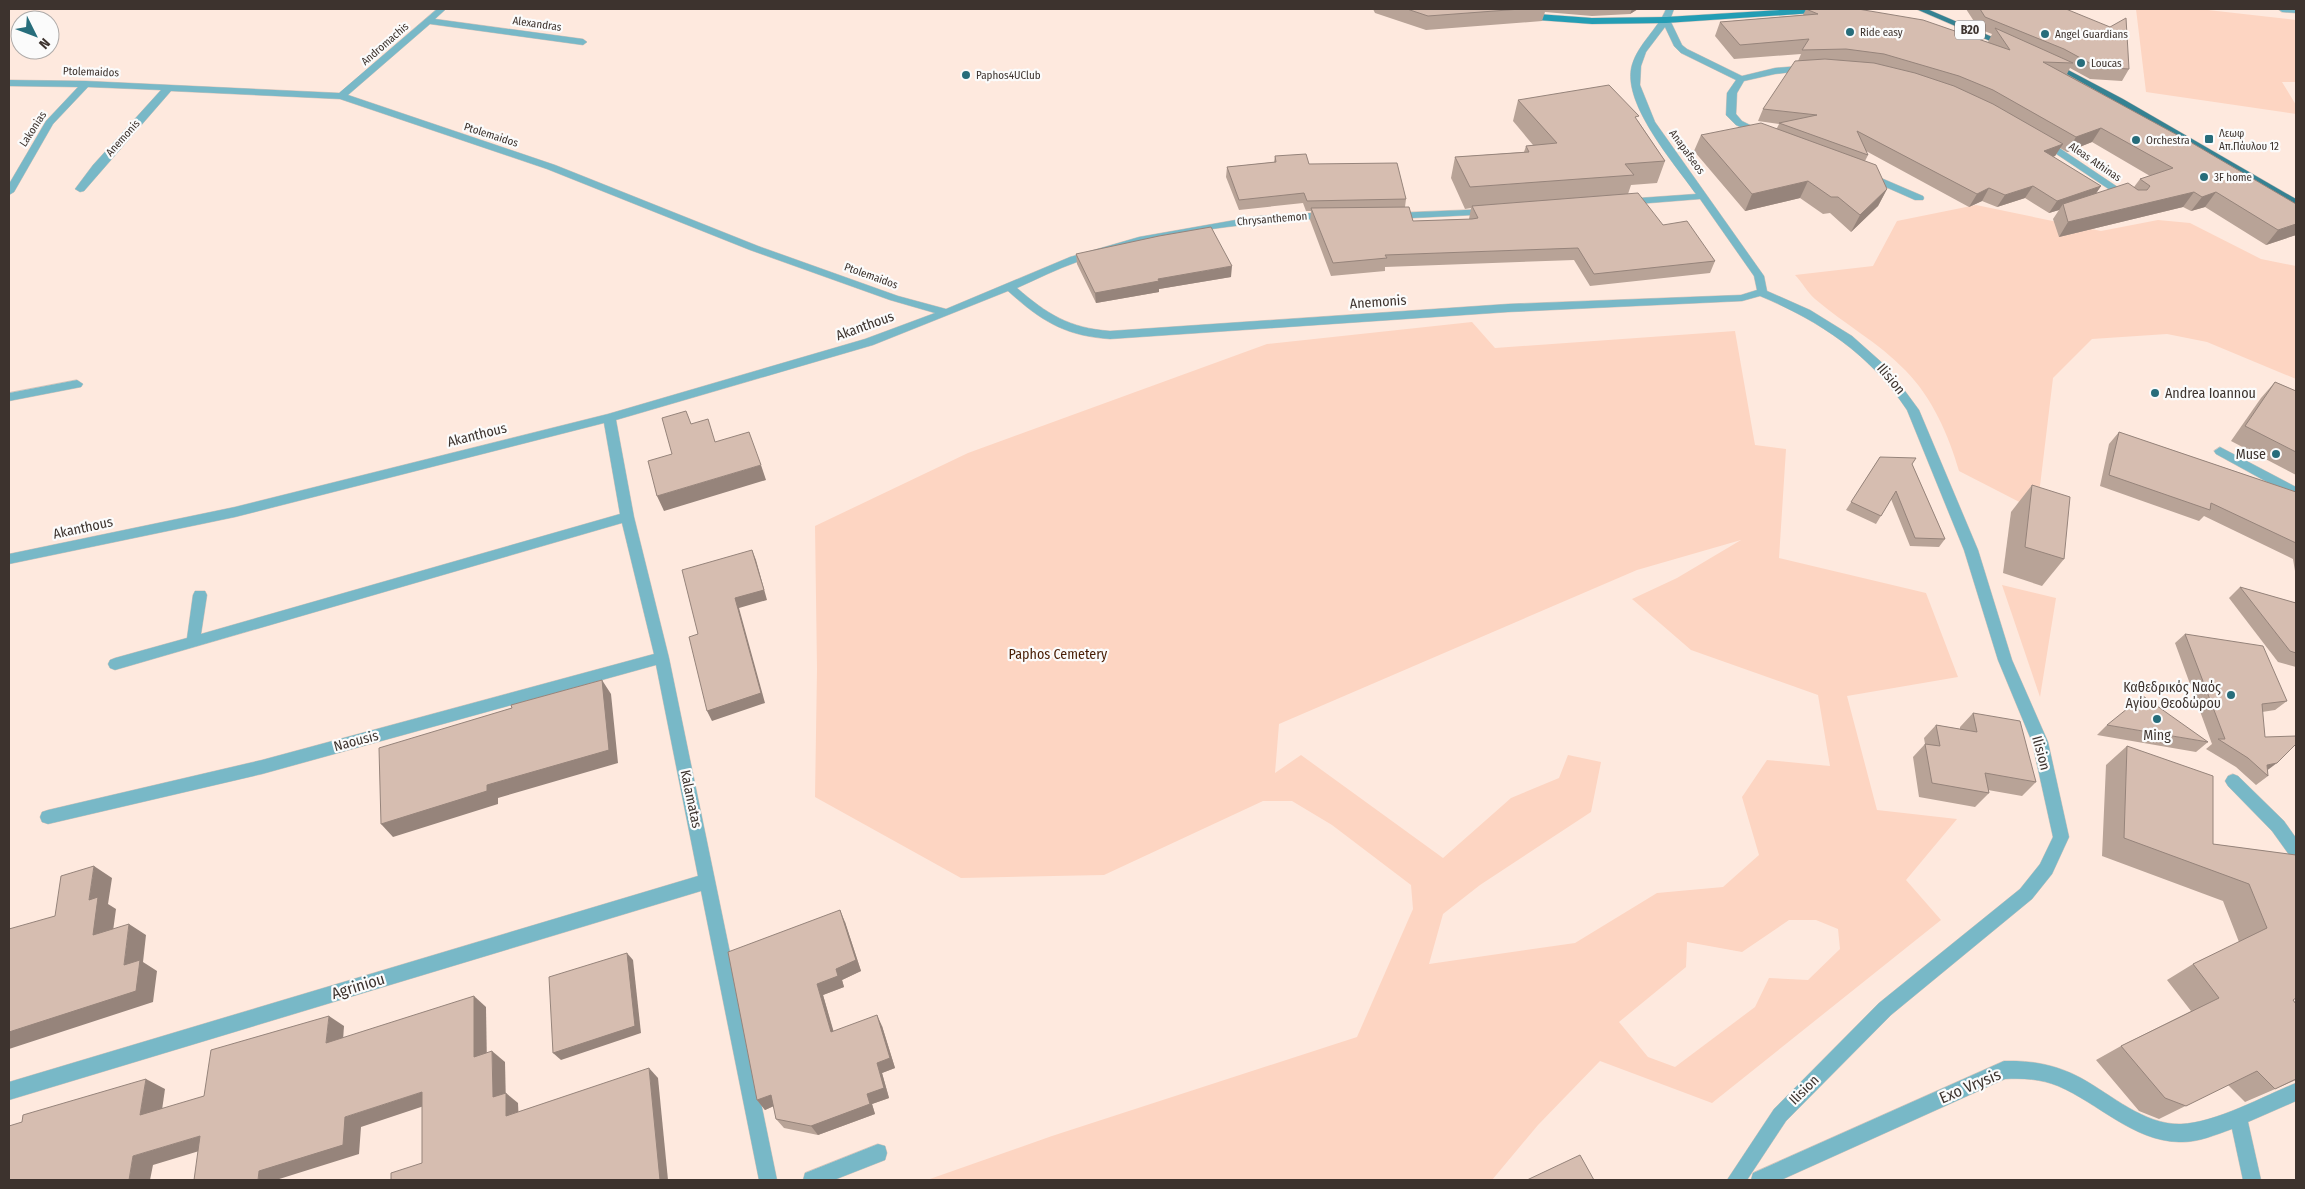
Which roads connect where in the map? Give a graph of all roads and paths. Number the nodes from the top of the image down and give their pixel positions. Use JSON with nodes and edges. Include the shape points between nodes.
{"nodes":[{"id":1,"x":442,"y":9,"type":"edge"},
{"id":2,"x":1670,"y":9,"type":"edge"},
{"id":3,"x":1828,"y":9,"type":"edge"},
{"id":4,"x":1920,"y":9,"type":"edge"},
{"id":5,"x":2282,"y":9,"type":"edge"},
{"id":6,"x":2296,"y":10,"type":"edge"},
{"id":7,"x":1802,"y":12,"type":"junction"},
{"id":8,"x":1839,"y":13,"type":"edge"},
{"id":9,"x":1515,"y":14,"type":"dead end"},
{"id":10,"x":1666,"y":20,"type":"junction"},
{"id":11,"x":429,"y":21,"type":"junction"},
{"id":12,"x":1949,"y":32,"type":"edge"},
{"id":13,"x":583,"y":42,"type":"dead end"},
{"id":14,"x":2045,"y":62,"type":"edge"},
{"id":15,"x":1816,"y":68,"type":"edge"},
{"id":16,"x":1741,"y":79,"type":"junction"},
{"id":17,"x":9,"y":83,"type":"edge"},
{"id":18,"x":86,"y":84,"type":"junction"},
{"id":19,"x":168,"y":88,"type":"junction"},
{"id":20,"x":341,"y":96,"type":"junction"},
{"id":21,"x":2036,"y":136,"type":"edge"},
{"id":22,"x":1775,"y":140,"type":"edge"},
{"id":23,"x":1861,"y":172,"type":"edge"},
{"id":24,"x":80,"y":189,"type":"dead end"},
{"id":25,"x":9,"y":192,"type":"edge"},
{"id":26,"x":1704,"y":196,"type":"junction"},
{"id":27,"x":1919,"y":198,"type":"dead end"},
{"id":28,"x":2133,"y":202,"type":"edge"},
{"id":29,"x":1615,"y":203,"type":"edge"},
{"id":30,"x":2296,"y":203,"type":"edge"},
{"id":31,"x":1497,"y":212,"type":"edge"},
{"id":32,"x":1344,"y":215,"type":"edge"},
{"id":33,"x":1380,"y":215,"type":"edge"},
{"id":34,"x":1010,"y":287,"type":"junction"},
{"id":35,"x":1761,"y":292,"type":"junction"},
{"id":36,"x":945,"y":312,"type":"junction"},
{"id":37,"x":77,"y":384,"type":"dead end"},
{"id":38,"x":9,"y":397,"type":"edge"},
{"id":39,"x":609,"y":418,"type":"junction"},
{"id":40,"x":2220,"y":451,"type":"dead end"},
{"id":41,"x":2296,"y":493,"type":"edge"},
{"id":42,"x":627,"y":516,"type":"junction"},
{"id":43,"x":9,"y":559,"type":"edge"},
{"id":44,"x":200,"y":595,"type":"dead end"},
{"id":45,"x":193,"y":642,"type":"junction"},
{"id":46,"x":662,"y":658,"type":"junction"},
{"id":47,"x":115,"y":664,"type":"dead end"},
{"id":48,"x":2233,"y":781,"type":"dead end"},
{"id":49,"x":48,"y":817,"type":"dead end"},
{"id":50,"x":2296,"y":851,"type":"edge"},
{"id":51,"x":708,"y":881,"type":"junction"},
{"id":52,"x":9,"y":1090,"type":"edge"},
{"id":53,"x":2296,"y":1092,"type":"edge"},
{"id":54,"x":2238,"y":1116,"type":"junction"},
{"id":55,"x":878,"y":1153,"type":"dead end"},
{"id":56,"x":768,"y":1180,"type":"edge"},
{"id":57,"x":812,"y":1180,"type":"edge"},
{"id":58,"x":1736,"y":1180,"type":"edge"},
{"id":59,"x":1760,"y":1180,"type":"edge"},
{"id":60,"x":2252,"y":1180,"type":"edge"}],
"edges":[{"from":1,"to":11,"type":"street","name":"Andromachis"},
{"from":2,"to":10,"type":"street","name":"Anapafseos"},
{"from":3,"to":7,"type":"main road"},
{"from":4,"to":12,"type":"main road","number":"B20","via":[[2020,51]]},
{"from":5,"to":6,"type":"street"},
{"from":7,"to":8,"type":"main road"},
{"from":7,"to":10,"type":"main road"},
{"from":9,"to":10,"type":"main road","via":[[1592,21]]},
{"from":10,"to":16,"type":"street","via":[[1684,52]]},
{"from":10,"to":26,"type":"street","name":"Anapafseos","via":[[1642,52],[1636,66],[1635,85],[1650,122]]},
{"from":11,"to":13,"type":"street","name":"Alexandras"},
{"from":11,"to":20,"type":"street","name":"Andromachis"},
{"from":14,"to":30,"type":"main road","via":[[2120,101]]},
{"from":15,"to":16,"type":"street","via":[[1775,71]]},
{"from":16,"to":22,"type":"street","via":[[1732,93],[1731,115],[1739,123]]},
{"from":17,"to":18,"type":"street","name":"Ptolemaidos"},
{"from":18,"to":19,"type":"street","name":"Ptolemaidos"},
{"from":18,"to":25,"type":"street","name":"Lakonias","via":[[49,123]]},
{"from":19,"to":20,"type":"street","name":"Ptolemaidos"},
{"from":19,"to":24,"type":"street","name":"Anemonis"},
{"from":20,"to":36,"type":"street","name":"Ptolemaidos","via":[[551,167],[754,248],[894,298]]},
{"from":21,"to":28,"type":"street","name":"Aleas Athinas"},
{"from":23,"to":27,"type":"street"},
{"from":26,"to":29,"type":"street"},
{"from":26,"to":35,"type":"street","name":"Anapafseos","via":[[1759,276]]},
{"from":31,"to":33,"type":"street"},
{"from":32,"to":34,"type":"street","name":"Chrysanthemon","via":[[1258,219],[1143,239],[1074,259]]},
{"from":34,"to":35,"type":"street","name":"Anemonis","via":[[1065,328],[1091,335],[1508,308],[1742,298]]},
{"from":34,"to":36,"type":"street","name":"Chrysanthemon"},
{"from":35,"to":58,"type":"street","name":"Ilision","via":[[1807,312],[1871,356],[1902,391],[1913,410],[1971,550],[2005,660],[2040,742],[2061,837],[2046,869],[2026,894],[1885,1009],[1780,1115]]},
{"from":36,"to":39,"type":"street","name":"Akanthous","via":[[869,342]]},
{"from":37,"to":38,"type":"street"},
{"from":39,"to":42,"type":"street","name":"Kalamatas"},
{"from":39,"to":43,"type":"street","name":"Akanthous","via":[[235,512]]},
{"from":40,"to":41,"type":"street"},
{"from":42,"to":45,"type":"street"},
{"from":42,"to":46,"type":"street","name":"Kalamatas"},
{"from":44,"to":45,"type":"street"},
{"from":45,"to":47,"type":"street"},
{"from":46,"to":49,"type":"street","name":"Naousis","via":[[262,767]]},
{"from":46,"to":51,"type":"street","name":"Kalamatas"},
{"from":48,"to":50,"type":"street","via":[[2278,826]]},
{"from":51,"to":52,"type":"street","name":"Agriniou"},
{"from":51,"to":56,"type":"street","name":"Kalamatas"},
{"from":53,"to":54,"type":"street","name":"Exo Vrysis"},
{"from":54,"to":59,"type":"street","name":"Exo Vrysis","via":[[2189,1132],[2170,1132],[2128,1115],[2062,1078],[2035,1071],[2004,1070]]},
{"from":54,"to":60,"type":"street"},
{"from":55,"to":57,"type":"street"}]}
